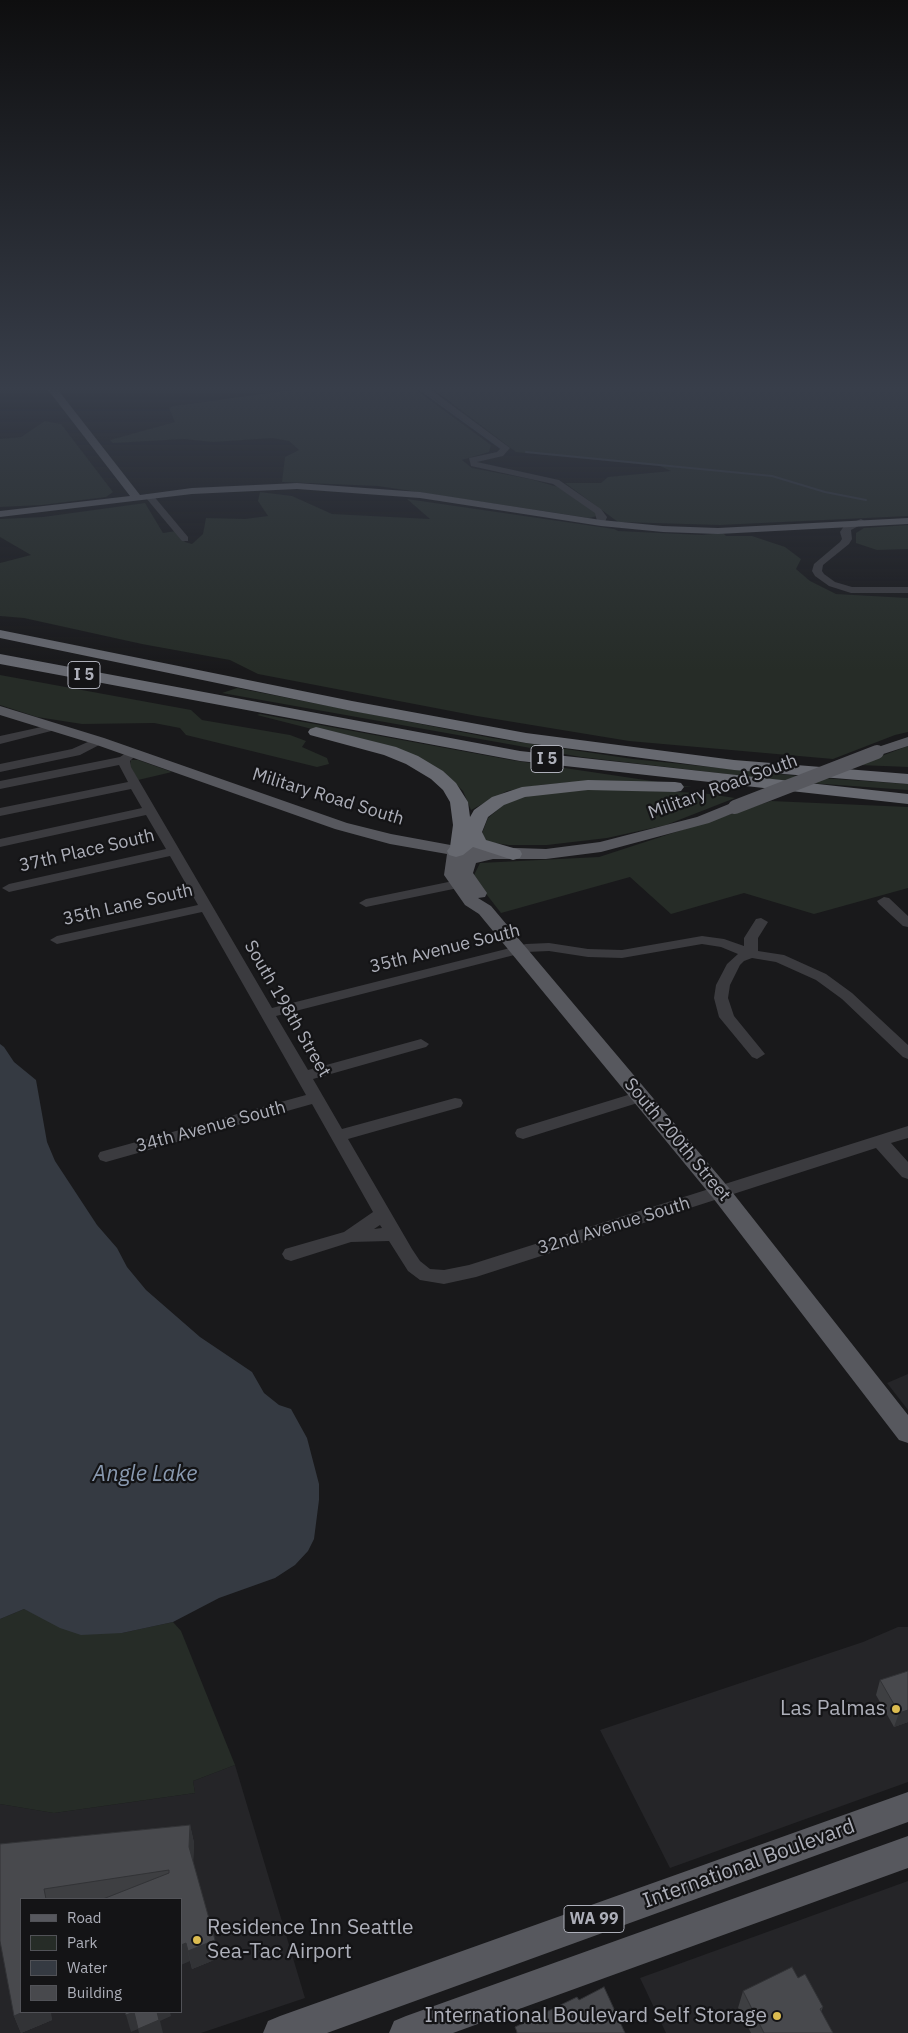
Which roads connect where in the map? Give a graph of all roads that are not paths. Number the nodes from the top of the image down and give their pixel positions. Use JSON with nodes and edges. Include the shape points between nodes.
{"nodes":[{"id":1,"x":123,"y":481,"type":"edge"},
{"id":2,"x":551,"y":481,"type":"edge"},
{"id":3,"x":149,"y":496,"type":"junction"},
{"id":4,"x":136,"y":498,"type":"junction"},
{"id":5,"x":0,"y":514,"type":"edge"},
{"id":6,"x":908,"y":521,"type":"edge"},
{"id":7,"x":601,"y":522,"type":"junction"},
{"id":8,"x":861,"y":522,"type":"junction"},
{"id":9,"x":824,"y":525,"type":"junction"},
{"id":10,"x":845,"y":532,"type":"junction"},
{"id":11,"x":185,"y":539,"type":"dead end"},
{"id":12,"x":908,"y":590,"type":"edge"},
{"id":13,"x":0,"y":634,"type":"edge"},
{"id":14,"x":0,"y":659,"type":"edge"},
{"id":15,"x":189,"y":694,"type":"junction"},
{"id":16,"x":1,"y":711,"type":"edge"},
{"id":17,"x":55,"y":727,"type":"junction"},
{"id":18,"x":0,"y":740,"type":"edge"},
{"id":19,"x":99,"y":741,"type":"junction"},
{"id":20,"x":908,"y":741,"type":"edge"},
{"id":21,"x":635,"y":753,"type":"junction"},
{"id":22,"x":128,"y":757,"type":"junction"},
{"id":23,"x":0,"y":768,"type":"edge"},
{"id":24,"x":908,"y":772,"type":"edge"},
{"id":25,"x":908,"y":778,"type":"edge"},
{"id":26,"x":136,"y":784,"type":"junction"},
{"id":27,"x":0,"y":785,"type":"edge"},
{"id":28,"x":903,"y":798,"type":"edge"},
{"id":29,"x":150,"y":810,"type":"junction"},
{"id":30,"x":0,"y":812,"type":"edge"},
{"id":31,"x":473,"y":833,"type":"junction"},
{"id":32,"x":0,"y":843,"type":"edge"},
{"id":33,"x":174,"y":851,"type":"junction"},
{"id":34,"x":456,"y":851,"type":"junction"},
{"id":35,"x":505,"y":854,"type":"junction"},
{"id":36,"x":458,"y":884,"type":"junction"},
{"id":37,"x":9,"y":888,"type":"dead end"},
{"id":38,"x":884,"y":901,"type":"dead end"},
{"id":39,"x":366,"y":903,"type":"dead end"},
{"id":40,"x":206,"y":906,"type":"junction"},
{"id":41,"x":761,"y":922,"type":"dead end"},
{"id":42,"x":908,"y":922,"type":"edge"},
{"id":43,"x":495,"y":923,"type":"junction"},
{"id":44,"x":58,"y":940,"type":"dead end"},
{"id":45,"x":518,"y":950,"type":"junction"},
{"id":46,"x":751,"y":954,"type":"junction"},
{"id":47,"x":267,"y":1014,"type":"junction"},
{"id":48,"x":421,"y":1044,"type":"dead end"},
{"id":49,"x":757,"y":1054,"type":"dead end"},
{"id":50,"x":908,"y":1054,"type":"edge"},
{"id":51,"x":303,"y":1077,"type":"junction"},
{"id":52,"x":641,"y":1096,"type":"junction"},
{"id":53,"x":316,"y":1098,"type":"junction"},
{"id":54,"x":455,"y":1103,"type":"dead end"},
{"id":55,"x":908,"y":1132,"type":"edge"},
{"id":56,"x":523,"y":1133,"type":"dead end"},
{"id":57,"x":338,"y":1136,"type":"junction"},
{"id":58,"x":879,"y":1141,"type":"junction"},
{"id":59,"x":106,"y":1156,"type":"dead end"},
{"id":60,"x":908,"y":1174,"type":"edge"},
{"id":61,"x":721,"y":1193,"type":"junction"},
{"id":62,"x":384,"y":1214,"type":"junction"},
{"id":63,"x":395,"y":1234,"type":"junction"},
{"id":64,"x":350,"y":1236,"type":"junction"},
{"id":65,"x":291,"y":1254,"type":"dead end"},
{"id":66,"x":433,"y":1277,"type":"joint"},
{"id":67,"x":908,"y":1433,"type":"edge"},
{"id":68,"x":908,"y":1807,"type":"edge"},
{"id":69,"x":908,"y":1852,"type":"edge"},
{"id":70,"x":280,"y":2033,"type":"edge"},
{"id":71,"x":406,"y":2033,"type":"edge"}],
"edges":[{"from":1,"to":4,"type":"main road"},
{"from":2,"to":7,"type":"street","via":[[598,511]]},
{"from":3,"to":4,"type":"main road"},
{"from":3,"to":7,"type":"main road","via":[[278,486],[332,487],[420,495]]},
{"from":3,"to":11,"type":"street"},
{"from":4,"to":5,"type":"main road","via":[[56,510]]},
{"from":6,"to":8,"type":"main road"},
{"from":7,"to":9,"type":"main road","via":[[647,528],[718,530]]},
{"from":8,"to":9,"type":"main road"},
{"from":8,"to":10,"type":"street"},
{"from":9,"to":10,"type":"street"},
{"from":10,"to":12,"type":"street","via":[[847,539],[844,544],[822,560],[817,571],[825,580],[850,590]]},
{"from":13,"to":21,"type":"highway","number":"I 5","via":[[459,726]]},
{"from":14,"to":15,"type":"highway","number":"I 5"},
{"from":15,"to":28,"type":"highway","number":"I 5","via":[[529,757]]},
{"from":15,"to":34,"type":"highway","via":[[194,700],[373,746],[422,765],[445,782],[459,802],[462,825]]},
{"from":16,"to":17,"type":"main road","name":"Military Road South"},
{"from":17,"to":18,"type":"street"},
{"from":17,"to":19,"type":"main road","name":"Military Road South"},
{"from":19,"to":22,"type":"main road","name":"Military Road South"},
{"from":19,"to":23,"type":"street","via":[[71,754]]},
{"from":20,"to":35,"type":"main road","name":"Military Road South","bridge":true,"via":[[703,820],[601,847],[546,854]]},
{"from":21,"to":24,"type":"highway"},
{"from":21,"to":25,"type":"highway","number":"I 5","via":[[780,770]]},
{"from":22,"to":26,"type":"street","name":"South 198th Street","via":[[125,767]]},
{"from":22,"to":27,"type":"street"},
{"from":22,"to":34,"type":"main road","name":"Military Road South","via":[[341,826]]},
{"from":26,"to":29,"type":"street","name":"South 198th Street"},
{"from":26,"to":30,"type":"street"},
{"from":28,"to":31,"type":"highway","via":[[857,801],[638,785],[558,786],[522,792],[498,801],[480,814]]},
{"from":29,"to":32,"type":"street"},
{"from":29,"to":33,"type":"street","name":"South 198th Street"},
{"from":31,"to":34,"type":"highway","via":[[469,841]]},
{"from":31,"to":35,"type":"highway","via":[[480,844]]},
{"from":33,"to":37,"type":"street","name":"37th Place South"},
{"from":33,"to":40,"type":"street","name":"South 198th Street"},
{"from":34,"to":35,"type":"main road","name":"Military Road South"},
{"from":34,"to":36,"type":"main road","via":[[452,875]]},
{"from":35,"to":43,"type":"main road","via":[[469,860],[465,873],[497,917]]},
{"from":36,"to":39,"type":"street"},
{"from":36,"to":43,"type":"main road","name":"South 200th Street"},
{"from":38,"to":42,"type":"street"},
{"from":40,"to":44,"type":"street","name":"35th Lane South"},
{"from":40,"to":47,"type":"street","name":"South 198th Street"},
{"from":41,"to":46,"type":"street","via":[[751,938]]},
{"from":43,"to":45,"type":"main road","name":"South 200th Street"},
{"from":45,"to":46,"type":"street","name":"35th Avenue South","via":[[548,947],[622,954],[702,940],[724,943]]},
{"from":45,"to":47,"type":"street","name":"35th Avenue South"},
{"from":45,"to":52,"type":"main road","name":"South 200th Street"},
{"from":46,"to":49,"type":"street","via":[[739,958],[734,964],[723,985],[721,998],[727,1017]]},
{"from":46,"to":50,"type":"street","name":"35th Avenue South","via":[[790,962],[826,980]]},
{"from":47,"to":51,"type":"street","name":"South 198th Street"},
{"from":48,"to":51,"type":"street"},
{"from":51,"to":53,"type":"street","name":"South 198th Street"},
{"from":52,"to":56,"type":"street"},
{"from":52,"to":61,"type":"main road","name":"South 200th Street"},
{"from":53,"to":57,"type":"street","name":"South 198th Street"},
{"from":53,"to":59,"type":"street","name":"34th Avenue South"},
{"from":54,"to":57,"type":"street"},
{"from":55,"to":58,"type":"street","name":"32nd Avenue South"},
{"from":57,"to":62,"type":"street","name":"South 198th Street"},
{"from":58,"to":60,"type":"street"},
{"from":58,"to":61,"type":"street","name":"32nd Avenue South"},
{"from":61,"to":66,"type":"street","name":"32nd Avenue South","via":[[470,1272]]},
{"from":61,"to":67,"type":"main road","name":"South 200th Street"},
{"from":62,"to":63,"type":"street","name":"South 198th Street"},
{"from":62,"to":64,"type":"street"},
{"from":63,"to":64,"type":"street"},
{"from":63,"to":66,"type":"street","name":"South 198th Street","via":[[414,1266]]},
{"from":64,"to":65,"type":"street"},
{"from":68,"to":70,"type":"main road","name":"International Boulevard","number":"WA 99"},
{"from":69,"to":71,"type":"main road","number":"WA 99"}]}
